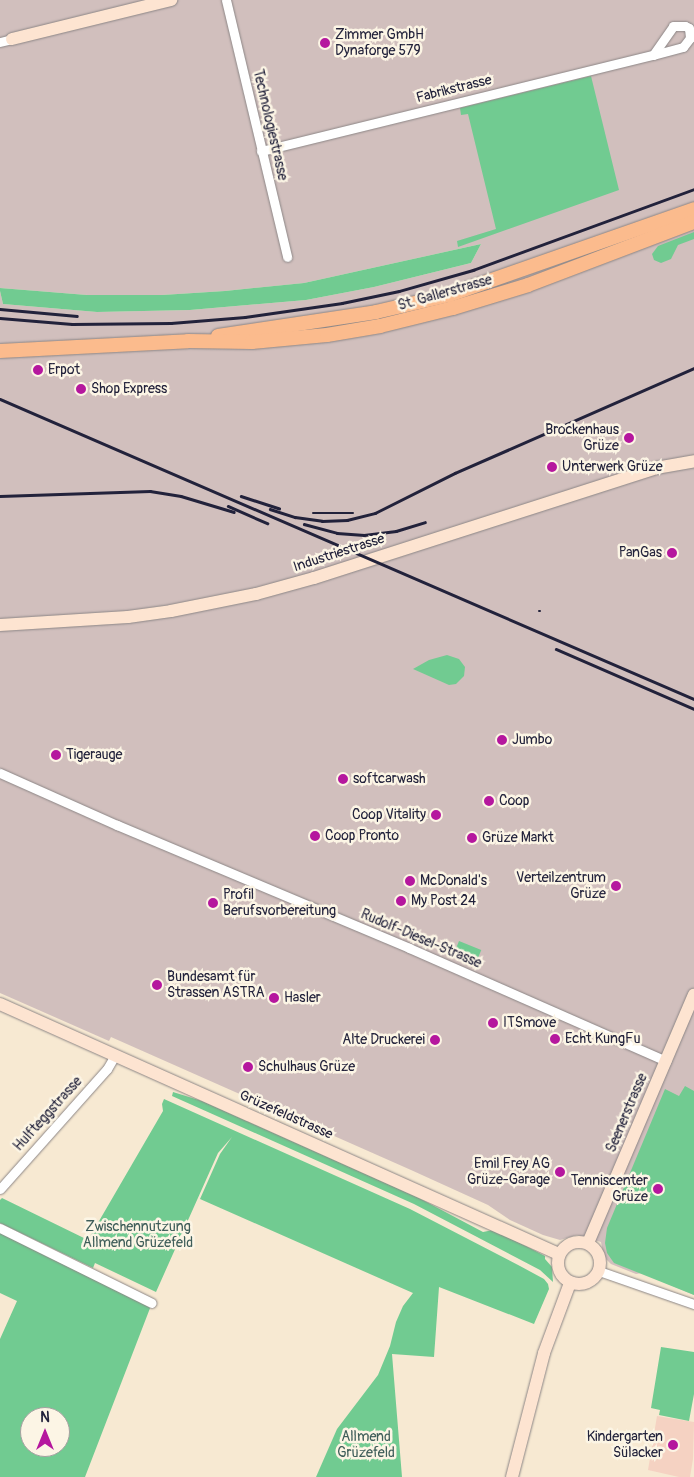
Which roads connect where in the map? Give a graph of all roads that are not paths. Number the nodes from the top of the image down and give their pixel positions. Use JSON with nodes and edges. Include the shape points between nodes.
{"nodes":[{"id":1,"x":171,"y":0,"type":"edge"},
{"id":2,"x":226,"y":0,"type":"edge"},
{"id":3,"x":6,"y":41,"type":"edge"},
{"id":4,"x":653,"y":54,"type":"dead end"},
{"id":5,"x":261,"y":150,"type":"junction"},
{"id":6,"x":694,"y":209,"type":"edge"},
{"id":7,"x":694,"y":222,"type":"edge"},
{"id":8,"x":287,"y":257,"type":"dead end"},
{"id":9,"x":188,"y":341,"type":"junction"},
{"id":10,"x":0,"y":351,"type":"edge"},
{"id":11,"x":694,"y":455,"type":"edge"},
{"id":12,"x":694,"y":461,"type":"edge"},
{"id":13,"x":678,"y":463,"type":"junction"},
{"id":14,"x":0,"y":625,"type":"edge"},
{"id":15,"x":0,"y":773,"type":"edge"},
{"id":16,"x":694,"y":995,"type":"edge"},
{"id":17,"x":0,"y":1004,"type":"edge"},
{"id":18,"x":115,"y":1056,"type":"junction"},
{"id":19,"x":666,"y":1061,"type":"junction"},
{"id":20,"x":0,"y":1189,"type":"edge"},
{"id":21,"x":0,"y":1228,"type":"edge"},
{"id":22,"x":588,"y":1243,"type":"junction"},
{"id":23,"x":559,"y":1254,"type":"junction"},
{"id":24,"x":599,"y":1271,"type":"junction"},
{"id":25,"x":570,"y":1283,"type":"junction"},
{"id":26,"x":152,"y":1303,"type":"dead end"},
{"id":27,"x":694,"y":1304,"type":"edge"},
{"id":28,"x":512,"y":1477,"type":"edge"}],
"edges":[{"from":1,"to":3,"type":"main road"},
{"from":2,"to":5,"type":"street","name":"Technologiestrasse"},
{"from":4,"to":5,"type":"street","name":"Fabrikstrasse"},
{"from":5,"to":8,"type":"street","name":"Technologiestrasse"},
{"from":6,"to":9,"type":"main road","name":"St. Gallerstrasse","via":[[449,294],[376,312]]},
{"from":7,"to":9,"type":"main road","name":"St. Gallerstrasse","via":[[528,285],[421,317],[282,340]]},
{"from":9,"to":10,"type":"main road","name":"St. Gallerstrasse"},
{"from":11,"to":13,"type":"main road","name":"Industriestrasse"},
{"from":12,"to":13,"type":"main road","name":"Industriestrasse"},
{"from":13,"to":14,"type":"main road","name":"Industriestrasse","via":[[256,594],[128,617]]},
{"from":15,"to":19,"type":"street","name":"Rudolf-Diesel-Strasse"},
{"from":16,"to":19,"type":"main road","name":"Seenerstrasse"},
{"from":17,"to":18,"type":"main road","name":"Grüzefeldstrasse"},
{"from":18,"to":20,"type":"street","name":"Hulfteggstrasse"},
{"from":18,"to":23,"type":"main road","name":"Grüzefeldstrasse"},
{"from":19,"to":22,"type":"main road","name":"Seenerstrasse"},
{"from":21,"to":26,"type":"street"},
{"from":22,"to":23,"type":"main road","via":[[575,1242]]},
{"from":22,"to":24,"type":"main road","via":[[598,1252]]},
{"from":23,"to":25,"type":"main road","via":[[560,1274]]},
{"from":24,"to":25,"type":"main road","via":[[584,1284]]},
{"from":24,"to":27,"type":"street"},
{"from":25,"to":28,"type":"main road","via":[[544,1353]]}]}
